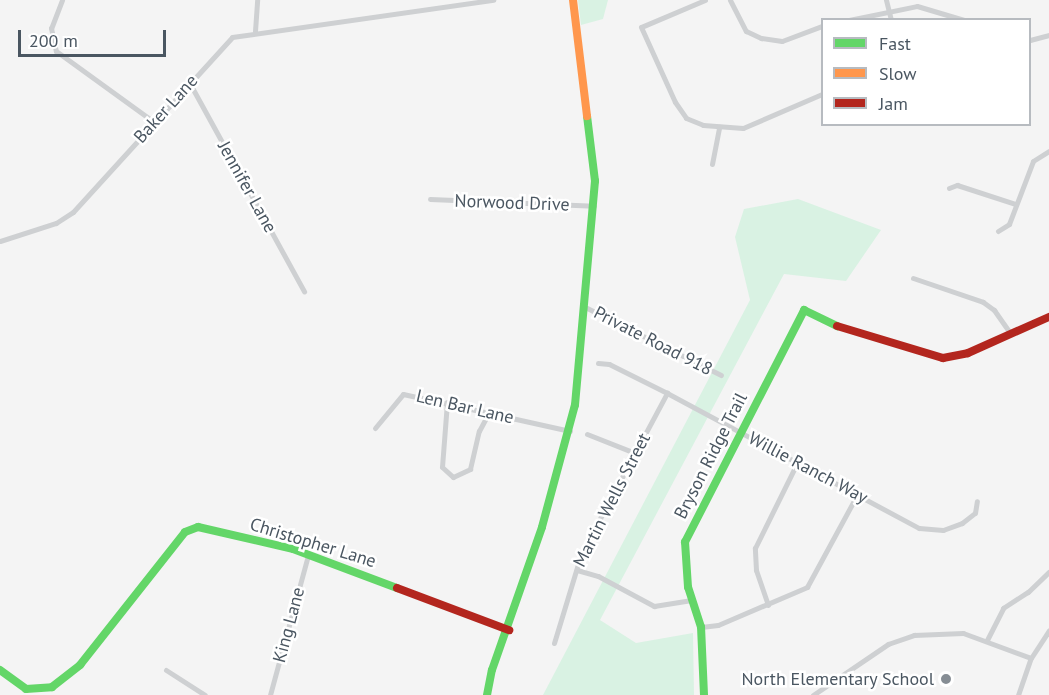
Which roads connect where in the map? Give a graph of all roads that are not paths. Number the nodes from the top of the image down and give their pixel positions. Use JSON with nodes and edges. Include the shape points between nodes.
{"nodes":[{"id":1,"x":62,"y":0,"type":"edge"},
{"id":2,"x":257,"y":0,"type":"edge"},
{"id":3,"x":493,"y":0,"type":"edge"},
{"id":4,"x":573,"y":0,"type":"edge"},
{"id":5,"x":705,"y":0,"type":"edge"},
{"id":6,"x":730,"y":0,"type":"edge"},
{"id":7,"x":886,"y":0,"type":"edge"},
{"id":8,"x":888,"y":10,"type":"junction"},
{"id":9,"x":857,"y":18,"type":"edge"},
{"id":10,"x":890,"y":18,"type":"edge"},
{"id":11,"x":957,"y":18,"type":"edge"},
{"id":12,"x":821,"y":26,"type":"edge"},
{"id":13,"x":255,"y":31,"type":"junction"},
{"id":14,"x":1049,"y":35,"type":"edge"},
{"id":15,"x":1031,"y":40,"type":"edge"},
{"id":16,"x":189,"y":82,"type":"junction"},
{"id":17,"x":821,"y":94,"type":"edge"},
{"id":18,"x":154,"y":122,"type":"junction"},
{"id":19,"x":719,"y":127,"type":"junction"},
{"id":20,"x":1049,"y":151,"type":"edge"},
{"id":21,"x":712,"y":165,"type":"dead end"},
{"id":22,"x":949,"y":188,"type":"dead end"},
{"id":23,"x":430,"y":199,"type":"dead end"},
{"id":24,"x":1015,"y":204,"type":"junction"},
{"id":25,"x":594,"y":206,"type":"junction"},
{"id":26,"x":998,"y":231,"type":"dead end"},
{"id":27,"x":0,"y":241,"type":"edge"},
{"id":28,"x":913,"y":278,"type":"dead end"},
{"id":29,"x":304,"y":291,"type":"dead end"},
{"id":30,"x":585,"y":307,"type":"junction"},
{"id":31,"x":1049,"y":317,"type":"edge"},
{"id":32,"x":1011,"y":334,"type":"junction"},
{"id":33,"x":598,"y":363,"type":"dead end"},
{"id":34,"x":721,"y":375,"type":"dead end"},
{"id":35,"x":667,"y":393,"type":"junction"},
{"id":36,"x":447,"y":402,"type":"junction"},
{"id":37,"x":489,"y":412,"type":"junction"},
{"id":38,"x":375,"y":428,"type":"dead end"},
{"id":39,"x":570,"y":431,"type":"junction"},
{"id":40,"x":740,"y":432,"type":"junction"},
{"id":41,"x":587,"y":434,"type":"dead end"},
{"id":42,"x":635,"y":453,"type":"junction"},
{"id":43,"x":797,"y":463,"type":"junction"},
{"id":44,"x":857,"y":495,"type":"junction"},
{"id":45,"x":977,"y":501,"type":"dead end"},
{"id":46,"x":308,"y":555,"type":"junction"},
{"id":47,"x":577,"y":570,"type":"junction"},
{"id":48,"x":1049,"y":572,"type":"edge"},
{"id":49,"x":692,"y":600,"type":"junction"},
{"id":50,"x":768,"y":605,"type":"junction"},
{"id":51,"x":701,"y":627,"type":"junction"},
{"id":52,"x":509,"y":630,"type":"junction"},
{"id":53,"x":1049,"y":630,"type":"edge"},
{"id":54,"x":987,"y":639,"type":"junction"},
{"id":55,"x":554,"y":644,"type":"dead end"},
{"id":56,"x":1031,"y":657,"type":"junction"},
{"id":57,"x":0,"y":670,"type":"edge"},
{"id":58,"x":165,"y":670,"type":"dead end"},
{"id":59,"x":205,"y":695,"type":"edge"},
{"id":60,"x":270,"y":695,"type":"edge"},
{"id":61,"x":487,"y":695,"type":"edge"},
{"id":62,"x":704,"y":695,"type":"edge"},
{"id":63,"x":813,"y":695,"type":"edge"},
{"id":64,"x":1017,"y":695,"type":"edge"}],
"edges":[{"from":1,"to":18,"type":"street","via":[[51,28],[56,51]]},
{"from":2,"to":13,"type":"street"},
{"from":3,"to":13,"type":"street","name":"Baker Lane"},
{"from":4,"to":25,"type":"street","via":[[594,164]]},
{"from":5,"to":19,"type":"street","via":[[641,27],[682,114],[692,122]]},
{"from":6,"to":12,"type":"street","via":[[746,31],[761,38],[782,41]]},
{"from":7,"to":8,"type":"street"},
{"from":8,"to":9,"type":"street"},
{"from":8,"to":10,"type":"street"},
{"from":8,"to":11,"type":"street","via":[[917,6]]},
{"from":13,"to":16,"type":"street","name":"Baker Lane","via":[[227,40]]},
{"from":14,"to":15,"type":"street"},
{"from":16,"to":18,"type":"street","name":"Baker Lane"},
{"from":16,"to":29,"type":"street","name":"Jennifer Lane"},
{"from":17,"to":19,"type":"street","via":[[750,126]]},
{"from":18,"to":27,"type":"street","name":"Baker Lane","via":[[65,218]]},
{"from":19,"to":21,"type":"street"},
{"from":20,"to":24,"type":"street","via":[[1033,161]]},
{"from":22,"to":24,"type":"street","via":[[957,185]]},
{"from":23,"to":25,"type":"street","name":"Norwood Drive"},
{"from":24,"to":26,"type":"street","via":[[1009,224]]},
{"from":25,"to":30,"type":"street"},
{"from":28,"to":32,"type":"street","via":[[983,302],[994,310]]},
{"from":30,"to":34,"type":"street","name":"Private Road 918"},
{"from":30,"to":39,"type":"street"},
{"from":31,"to":32,"type":"street"},
{"from":32,"to":40,"type":"street","name":"Bryson Ridge Trail","via":[[968,353],[943,358],[851,333],[804,310]]},
{"from":33,"to":35,"type":"street","name":"Willie Ranch Way","via":[[609,364]]},
{"from":35,"to":40,"type":"street","name":"Willie Ranch Way"},
{"from":35,"to":42,"type":"street","name":"Martin Wells Street"},
{"from":36,"to":37,"type":"street","name":"Len Bar Lane"},
{"from":36,"to":37,"type":"street","via":[[442,467],[453,477],[470,469],[479,431]]},
{"from":36,"to":38,"type":"street","name":"Len Bar Lane","via":[[404,394]]},
{"from":37,"to":39,"type":"street","name":"Len Bar Lane"},
{"from":39,"to":52,"type":"street"},
{"from":40,"to":43,"type":"street","name":"Willie Ranch Way"},
{"from":40,"to":49,"type":"street","name":"Bryson Ridge Trail","via":[[693,520],[686,542],[684,567]]},
{"from":41,"to":42,"type":"street"},
{"from":42,"to":47,"type":"street","name":"Martin Wells Street","via":[[581,554]]},
{"from":43,"to":44,"type":"street","name":"Willie Ranch Way"},
{"from":43,"to":50,"type":"street","via":[[755,548],[756,570]]},
{"from":44,"to":45,"type":"street","name":"Willie Ranch Way","via":[[919,528],[934,530],[969,519],[975,513]]},
{"from":44,"to":50,"type":"street","via":[[812,580],[799,593]]},
{"from":46,"to":52,"type":"street","name":"Christopher Lane"},
{"from":46,"to":57,"type":"street","name":"Christopher Lane","via":[[193,528],[185,532],[73,672],[46,690],[32,691]]},
{"from":46,"to":60,"type":"street","name":"King Lane"},
{"from":47,"to":49,"type":"street","via":[[654,606]]},
{"from":47,"to":55,"type":"street","name":"Martin Wells Street"},
{"from":48,"to":54,"type":"street","via":[[1003,608]]},
{"from":49,"to":51,"type":"street","name":"Bryson Ridge Trail"},
{"from":50,"to":51,"type":"street"},
{"from":51,"to":62,"type":"street","name":"Bryson Ridge Trail"},
{"from":52,"to":61,"type":"street","via":[[492,670]]},
{"from":53,"to":56,"type":"street"},
{"from":54,"to":56,"type":"street"},
{"from":54,"to":63,"type":"street","via":[[947,633],[899,639]]},
{"from":56,"to":64,"type":"street"},
{"from":58,"to":59,"type":"street"}]}
